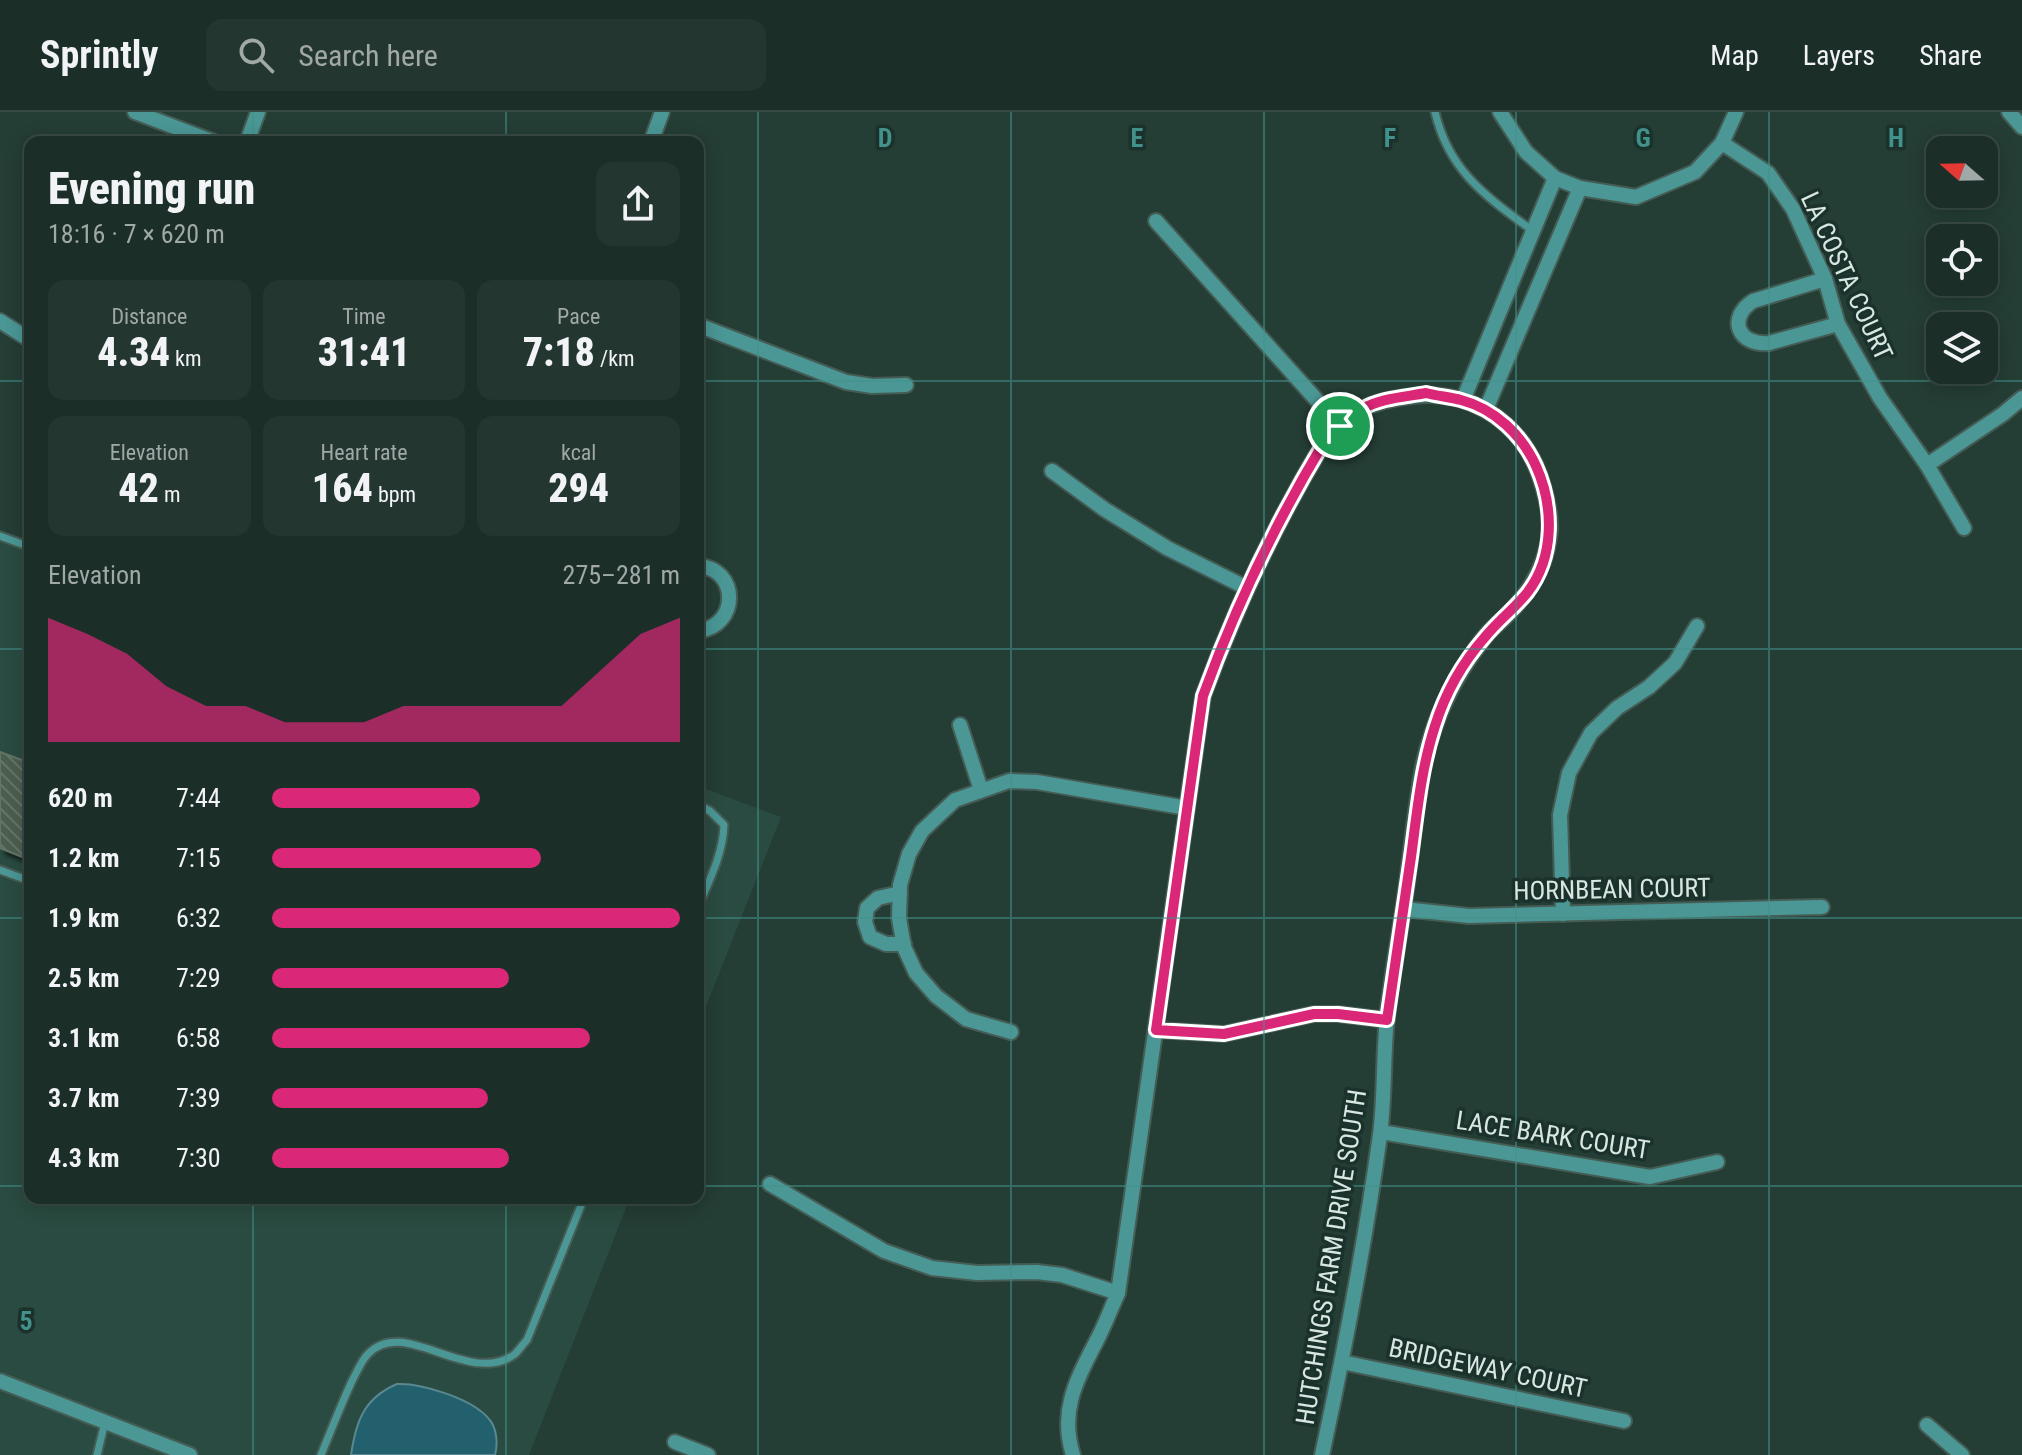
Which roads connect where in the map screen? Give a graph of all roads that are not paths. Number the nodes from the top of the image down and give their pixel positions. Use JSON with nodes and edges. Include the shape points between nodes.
{"nodes":[{"id":1,"x":135,"y":112,"type":"edge"},
{"id":2,"x":258,"y":112,"type":"edge"},
{"id":3,"x":662,"y":112,"type":"edge"},
{"id":4,"x":1435,"y":112,"type":"edge"},
{"id":5,"x":1500,"y":112,"type":"edge"},
{"id":6,"x":1736,"y":112,"type":"edge"},
{"id":7,"x":2009,"y":112,"type":"edge"},
{"id":8,"x":2022,"y":127,"type":"edge"},
{"id":9,"x":198,"y":136,"type":"edge"},
{"id":10,"x":249,"y":136,"type":"edge"},
{"id":11,"x":653,"y":136,"type":"edge"},
{"id":12,"x":1722,"y":143,"type":"junction"},
{"id":13,"x":1555,"y":178,"type":"junction"},
{"id":14,"x":1580,"y":188,"type":"junction"},
{"id":15,"x":1156,"y":221,"type":"dead end"},
{"id":16,"x":1533,"y":231,"type":"junction"},
{"id":17,"x":1825,"y":279,"type":"junction"},
{"id":18,"x":0,"y":321,"type":"edge"},
{"id":19,"x":1838,"y":324,"type":"junction"},
{"id":20,"x":704,"y":327,"type":"edge"},
{"id":21,"x":24,"y":336,"type":"edge"},
{"id":22,"x":906,"y":385,"type":"dead end"},
{"id":23,"x":2022,"y":398,"type":"edge"},
{"id":24,"x":1463,"y":400,"type":"junction"},
{"id":25,"x":1486,"y":409,"type":"junction"},
{"id":26,"x":1340,"y":426,"type":"junction"},
{"id":27,"x":1927,"y":465,"type":"junction"},
{"id":28,"x":1052,"y":471,"type":"dead end"},
{"id":29,"x":1964,"y":528,"type":"dead end"},
{"id":30,"x":0,"y":536,"type":"edge"},
{"id":31,"x":24,"y":545,"type":"edge"},
{"id":32,"x":704,"y":567,"type":"edge"},
{"id":33,"x":1247,"y":588,"type":"junction"},
{"id":34,"x":1697,"y":626,"type":"dead end"},
{"id":35,"x":704,"y":629,"type":"edge"},
{"id":36,"x":960,"y":725,"type":"dead end"},
{"id":37,"x":981,"y":790,"type":"junction"},
{"id":38,"x":704,"y":808,"type":"edge"},
{"id":39,"x":1187,"y":808,"type":"junction"},
{"id":40,"x":0,"y":870,"type":"edge"},
{"id":41,"x":24,"y":879,"type":"edge"},
{"id":42,"x":704,"y":891,"type":"edge"},
{"id":43,"x":900,"y":893,"type":"junction"},
{"id":44,"x":1822,"y":907,"type":"dead end"},
{"id":45,"x":1404,"y":909,"type":"junction"},
{"id":46,"x":1563,"y":914,"type":"junction"},
{"id":47,"x":904,"y":944,"type":"junction"},
{"id":48,"x":1387,"y":1020,"type":"junction"},
{"id":49,"x":1156,"y":1030,"type":"junction"},
{"id":50,"x":1011,"y":1032,"type":"dead end"},
{"id":51,"x":1381,"y":1132,"type":"junction"},
{"id":52,"x":1717,"y":1162,"type":"dead end"},
{"id":53,"x":770,"y":1184,"type":"dead end"},
{"id":54,"x":582,"y":1204,"type":"edge"},
{"id":55,"x":1118,"y":1293,"type":"junction"},
{"id":56,"x":1342,"y":1362,"type":"junction"},
{"id":57,"x":0,"y":1381,"type":"edge"},
{"id":58,"x":1624,"y":1421,"type":"dead end"},
{"id":59,"x":105,"y":1422,"type":"junction"},
{"id":60,"x":1927,"y":1425,"type":"dead end"},
{"id":61,"x":675,"y":1442,"type":"dead end"},
{"id":62,"x":97,"y":1455,"type":"edge"},
{"id":63,"x":190,"y":1455,"type":"edge"},
{"id":64,"x":321,"y":1455,"type":"edge"},
{"id":65,"x":708,"y":1455,"type":"edge"},
{"id":66,"x":1073,"y":1455,"type":"edge"},
{"id":67,"x":1322,"y":1455,"type":"edge"},
{"id":68,"x":1962,"y":1455,"type":"edge"}],
"edges":[{"from":1,"to":9,"type":"street"},
{"from":2,"to":10,"type":"street"},
{"from":3,"to":11,"type":"street"},
{"from":4,"to":16,"type":"lane","via":[[1439,130],[1468,179]]},
{"from":5,"to":13,"type":"street","via":[[1526,152]]},
{"from":6,"to":12,"type":"street"},
{"from":7,"to":8,"type":"street"},
{"from":12,"to":14,"type":"street","via":[[1695,172],[1636,197]]},
{"from":12,"to":17,"type":"street","name":"LA COSTA COURT","via":[[1768,173],[1793,209]]},
{"from":13,"to":14,"type":"street"},
{"from":13,"to":16,"type":"street"},
{"from":14,"to":25,"type":"street"},
{"from":15,"to":26,"type":"street"},
{"from":16,"to":24,"type":"street"},
{"from":17,"to":19,"type":"street","name":"LA COSTA COURT"},
{"from":17,"to":19,"type":"street","via":[[1745,306],[1739,315],[1741,333],[1758,344],[1769,343]]},
{"from":18,"to":21,"type":"street"},
{"from":19,"to":27,"type":"street","name":"LA COSTA COURT"},
{"from":20,"to":22,"type":"street","via":[[846,382]]},
{"from":23,"to":27,"type":"street"},
{"from":24,"to":25,"type":"street","name":"HUTCHINGS FARM DRIVE SOUTH"},
{"from":24,"to":26,"type":"street","name":"HUTCHINGS FARM DRIVE SOUTH","via":[[1426,393],[1390,399],[1363,409]]},
{"from":25,"to":45,"type":"street","name":"HUTCHINGS FARM DRIVE SOUTH","via":[[1512,429],[1531,454],[1548,502],[1550,530],[1544,560],[1529,590],[1465,664],[1435,725],[1423,766]]},
{"from":26,"to":33,"type":"street","name":"HUTCHINGS FARM DRIVE SOUTH","via":[[1310,465]]},
{"from":27,"to":29,"type":"street","name":"LA COSTA COURT"},
{"from":28,"to":33,"type":"street","via":[[1167,548]]},
{"from":30,"to":31,"type":"lane"},
{"from":32,"to":35,"type":"street","via":[[723,578],[730,599],[721,620]]},
{"from":33,"to":39,"type":"street","name":"HUTCHINGS FARM DRIVE SOUTH","via":[[1203,696]]},
{"from":34,"to":46,"type":"street","via":[[1675,663],[1591,733],[1569,773],[1560,815]]},
{"from":36,"to":37,"type":"street"},
{"from":37,"to":39,"type":"street","via":[[1009,781],[1037,782]]},
{"from":37,"to":43,"type":"street","via":[[955,800],[922,831],[909,854]]},
{"from":38,"to":42,"type":"lane","via":[[724,825]]},
{"from":39,"to":49,"type":"street","name":"HUTCHINGS FARM DRIVE SOUTH"},
{"from":40,"to":41,"type":"lane"},
{"from":43,"to":47,"type":"street"},
{"from":43,"to":47,"type":"street","via":[[878,898],[867,908],[865,922],[870,937]]},
{"from":44,"to":46,"type":"street","name":"HORNBEAN COURT"},
{"from":45,"to":46,"type":"street","name":"HORNBEAN COURT","via":[[1469,916]]},
{"from":45,"to":48,"type":"street","name":"HUTCHINGS FARM DRIVE SOUTH"},
{"from":47,"to":50,"type":"street","via":[[916,973],[936,996],[966,1019]]},
{"from":48,"to":49,"type":"street","via":[[1314,1014],[1224,1034]]},
{"from":48,"to":51,"type":"street","name":"HUTCHINGS FARM DRIVE SOUTH"},
{"from":49,"to":55,"type":"street","name":"HUTCHINGS FARM DRIVE SOUTH"},
{"from":51,"to":52,"type":"street","name":"LACE BARK COURT","via":[[1650,1177]]},
{"from":51,"to":56,"type":"street","name":"HUTCHINGS FARM DRIVE SOUTH"},
{"from":53,"to":55,"type":"street","via":[[884,1251],[932,1268],[1062,1275]]},
{"from":54,"to":64,"type":"lane","via":[[527,1340],[516,1353],[487,1363],[451,1358],[414,1344],[378,1345],[358,1369]]},
{"from":55,"to":66,"type":"street","name":"HUTCHINGS FARM DRIVE SOUTH","via":[[1070,1402],[1067,1437]]},
{"from":56,"to":58,"type":"street","name":"BRIDGEWAY COURT"},
{"from":56,"to":67,"type":"street","name":"HUTCHINGS FARM DRIVE SOUTH"},
{"from":57,"to":59,"type":"street"},
{"from":59,"to":62,"type":"lane"},
{"from":59,"to":63,"type":"street"},
{"from":60,"to":68,"type":"street"},
{"from":61,"to":65,"type":"street"}]}
